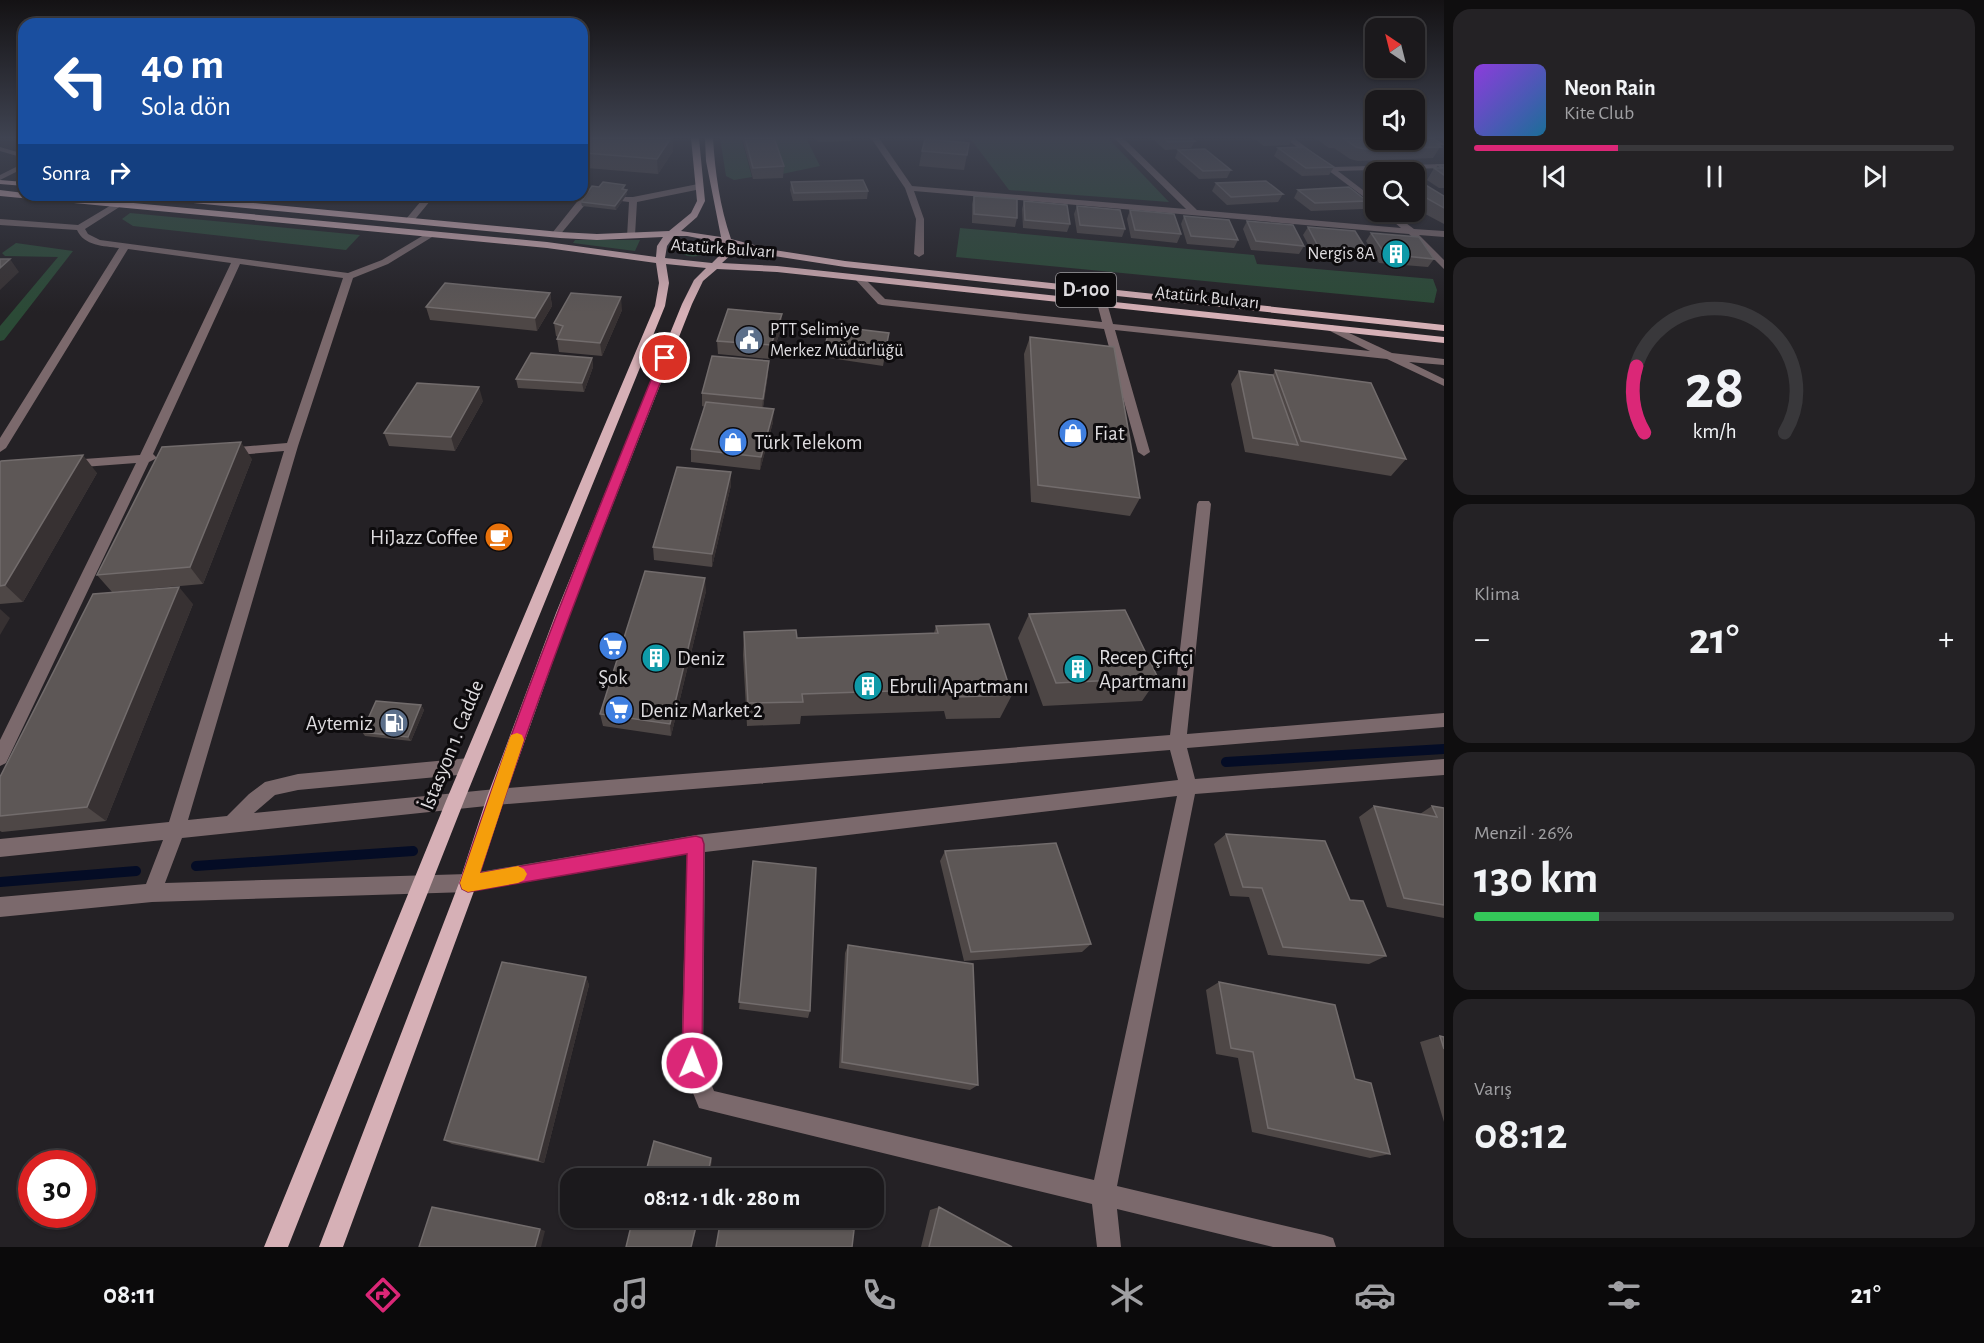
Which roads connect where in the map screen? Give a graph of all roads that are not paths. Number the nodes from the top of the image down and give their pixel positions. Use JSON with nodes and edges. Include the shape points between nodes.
{"nodes":[{"id":1,"x":645,"y":196,"type":"edge"},
{"id":2,"x":700,"y":196,"type":"edge"},
{"id":3,"x":716,"y":196,"type":"edge"},
{"id":4,"x":912,"y":196,"type":"edge"},
{"id":5,"x":1010,"y":196,"type":"edge"},
{"id":6,"x":1178,"y":196,"type":"edge"},
{"id":7,"x":86,"y":201,"type":"edge"},
{"id":8,"x":226,"y":201,"type":"edge"},
{"id":9,"x":426,"y":201,"type":"edge"},
{"id":10,"x":582,"y":201,"type":"edge"},
{"id":11,"x":118,"y":204,"type":"junction"},
{"id":12,"x":1193,"y":211,"type":"junction"},
{"id":13,"x":409,"y":221,"type":"junction"},
{"id":14,"x":0,"y":222,"type":"edge"},
{"id":15,"x":1399,"y":222,"type":"edge"},
{"id":16,"x":80,"y":228,"type":"junction"},
{"id":17,"x":1411,"y":231,"type":"junction"},
{"id":18,"x":672,"y":233,"type":"junction"},
{"id":19,"x":432,"y":234,"type":"junction"},
{"id":20,"x":556,"y":234,"type":"junction"},
{"id":21,"x":1444,"y":234,"type":"edge"},
{"id":22,"x":630,"y":235,"type":"junction"},
{"id":23,"x":729,"y":242,"type":"junction"},
{"id":24,"x":125,"y":246,"type":"junction"},
{"id":25,"x":919,"y":254,"type":"dead end"},
{"id":26,"x":237,"y":261,"type":"junction"},
{"id":27,"x":662,"y":261,"type":"junction"},
{"id":28,"x":713,"y":266,"type":"junction"},
{"id":29,"x":1444,"y":267,"type":"edge"},
{"id":30,"x":349,"y":276,"type":"junction"},
{"id":31,"x":858,"y":277,"type":"junction"},
{"id":32,"x":1102,"y":303,"type":"junction"},
{"id":33,"x":1110,"y":326,"type":"junction"},
{"id":34,"x":1332,"y":328,"type":"junction"},
{"id":35,"x":1444,"y":328,"type":"edge"},
{"id":36,"x":1444,"y":340,"type":"edge"},
{"id":37,"x":1385,"y":355,"type":"junction"},
{"id":38,"x":1444,"y":362,"type":"edge"},
{"id":39,"x":1444,"y":383,"type":"edge"},
{"id":40,"x":292,"y":446,"type":"junction"},
{"id":41,"x":0,"y":448,"type":"edge"},
{"id":42,"x":1144,"y":452,"type":"dead end"},
{"id":43,"x":213,"y":453,"type":"edge"},
{"id":44,"x":168,"y":456,"type":"edge"},
{"id":45,"x":145,"y":458,"type":"junction"},
{"id":46,"x":56,"y":465,"type":"edge"},
{"id":47,"x":1204,"y":504,"type":"dead end"},
{"id":48,"x":1444,"y":720,"type":"edge"},
{"id":49,"x":1177,"y":744,"type":"junction"},
{"id":50,"x":0,"y":758,"type":"edge"},
{"id":51,"x":469,"y":765,"type":"junction"},
{"id":52,"x":1444,"y":767,"type":"edge"},
{"id":53,"x":1188,"y":787,"type":"junction"},
{"id":54,"x":496,"y":796,"type":"junction"},
{"id":55,"x":455,"y":801,"type":"junction"},
{"id":56,"x":231,"y":825,"type":"junction"},
{"id":57,"x":176,"y":830,"type":"junction"},
{"id":58,"x":696,"y":844,"type":"junction"},
{"id":59,"x":0,"y":848,"type":"edge"},
{"id":60,"x":468,"y":883,"type":"junction"},
{"id":61,"x":422,"y":884,"type":"junction"},
{"id":62,"x":152,"y":892,"type":"junction"},
{"id":63,"x":0,"y":907,"type":"edge"},
{"id":64,"x":1103,"y":1194,"type":"junction"},
{"id":65,"x":276,"y":1247,"type":"edge"},
{"id":66,"x":331,"y":1247,"type":"edge"},
{"id":67,"x":1109,"y":1247,"type":"edge"},
{"id":68,"x":1324,"y":1247,"type":"edge"}],
"edges":[{"from":1,"to":22,"type":"street","via":[[629,199]]},
{"from":2,"to":18,"type":"main road","via":[[694,217]]},
{"from":3,"to":23,"type":"main road"},
{"from":4,"to":25,"type":"street","via":[[920,219]]},
{"from":5,"to":12,"type":"street"},
{"from":6,"to":12,"type":"street"},
{"from":7,"to":11,"type":"main road","name":"Atatürk Bulvarı","number":"D-100"},
{"from":8,"to":13,"type":"main road","name":"Atatürk Bulvarı","number":"D-100"},
{"from":9,"to":13,"type":"street"},
{"from":10,"to":20,"type":"street"},
{"from":11,"to":16,"type":"street"},
{"from":11,"to":19,"type":"main road","name":"Atatürk Bulvarı","number":"D-100"},
{"from":12,"to":17,"type":"street"},
{"from":13,"to":20,"type":"main road","name":"Atatürk Bulvarı","number":"D-100"},
{"from":14,"to":16,"type":"street"},
{"from":15,"to":17,"type":"street"},
{"from":16,"to":24,"type":"street","via":[[84,236],[98,242]]},
{"from":17,"to":21,"type":"street"},
{"from":17,"to":29,"type":"street"},
{"from":18,"to":22,"type":"main road","name":"Atatürk Bulvarı","number":"D-100"},
{"from":18,"to":23,"type":"main road","name":"Atatürk Bulvarı","number":"D-100"},
{"from":18,"to":27,"type":"main road","name":"İstasyon 1. Cadde","via":[[662,245]]},
{"from":19,"to":27,"type":"main road","name":"Atatürk Bulvarı","number":"D-100"},
{"from":19,"to":30,"type":"street","via":[[385,262]]},
{"from":20,"to":22,"type":"main road","name":"Atatürk Bulvarı","number":"D-100"},
{"from":23,"to":28,"type":"main road","via":[[730,251]]},
{"from":23,"to":35,"type":"main road","name":"Atatürk Bulvarı","number":"D-100","via":[[845,264]]},
{"from":24,"to":26,"type":"street"},
{"from":24,"to":41,"type":"street"},
{"from":26,"to":30,"type":"street"},
{"from":26,"to":45,"type":"street"},
{"from":27,"to":28,"type":"main road","name":"Atatürk Bulvarı","number":"D-100"},
{"from":27,"to":51,"type":"main road","name":"İstasyon 1. Cadde","via":[[664,284],[660,306]]},
{"from":28,"to":31,"type":"main road","name":"Atatürk Bulvarı","number":"D-100"},
{"from":28,"to":54,"type":"main road","via":[[699,280],[684,310],[563,613]]},
{"from":30,"to":40,"type":"street"},
{"from":31,"to":32,"type":"main road","name":"Atatürk Bulvarı","number":"D-100"},
{"from":31,"to":33,"type":"street","via":[[882,302]]},
{"from":32,"to":33,"type":"street"},
{"from":32,"to":34,"type":"main road","name":"Atatürk Bulvarı","number":"D-100"},
{"from":33,"to":37,"type":"street"},
{"from":33,"to":42,"type":"street","via":[[1112,353]]},
{"from":34,"to":36,"type":"main road","name":"Atatürk Bulvarı","number":"D-100"},
{"from":34,"to":37,"type":"street"},
{"from":37,"to":38,"type":"street"},
{"from":37,"to":39,"type":"street"},
{"from":40,"to":43,"type":"street"},
{"from":40,"to":57,"type":"street"},
{"from":44,"to":45,"type":"street"},
{"from":45,"to":46,"type":"street"},
{"from":45,"to":50,"type":"street"},
{"from":47,"to":49,"type":"street"},
{"from":48,"to":49,"type":"street"},
{"from":49,"to":53,"type":"street"},
{"from":49,"to":54,"type":"street"},
{"from":51,"to":55,"type":"main road","name":"İstasyon 1. Cadde"},
{"from":51,"to":56,"type":"street","via":[[271,788]]},
{"from":52,"to":53,"type":"street"},
{"from":53,"to":58,"type":"street"},
{"from":53,"to":64,"type":"street"},
{"from":54,"to":55,"type":"street"},
{"from":54,"to":60,"type":"main road"},
{"from":55,"to":56,"type":"street"},
{"from":55,"to":61,"type":"main road","name":"İstasyon 1. Cadde"},
{"from":56,"to":57,"type":"street"},
{"from":57,"to":59,"type":"street"},
{"from":57,"to":62,"type":"street"},
{"from":58,"to":60,"type":"street"},
{"from":58,"to":64,"type":"street","via":[[692,1063],[707,1100]]},
{"from":60,"to":61,"type":"street"},
{"from":60,"to":66,"type":"main road"},
{"from":61,"to":62,"type":"street"},
{"from":61,"to":65,"type":"main road","name":"İstasyon 1. Cadde"},
{"from":62,"to":63,"type":"street"},
{"from":64,"to":67,"type":"street"},
{"from":64,"to":68,"type":"street"}]}
